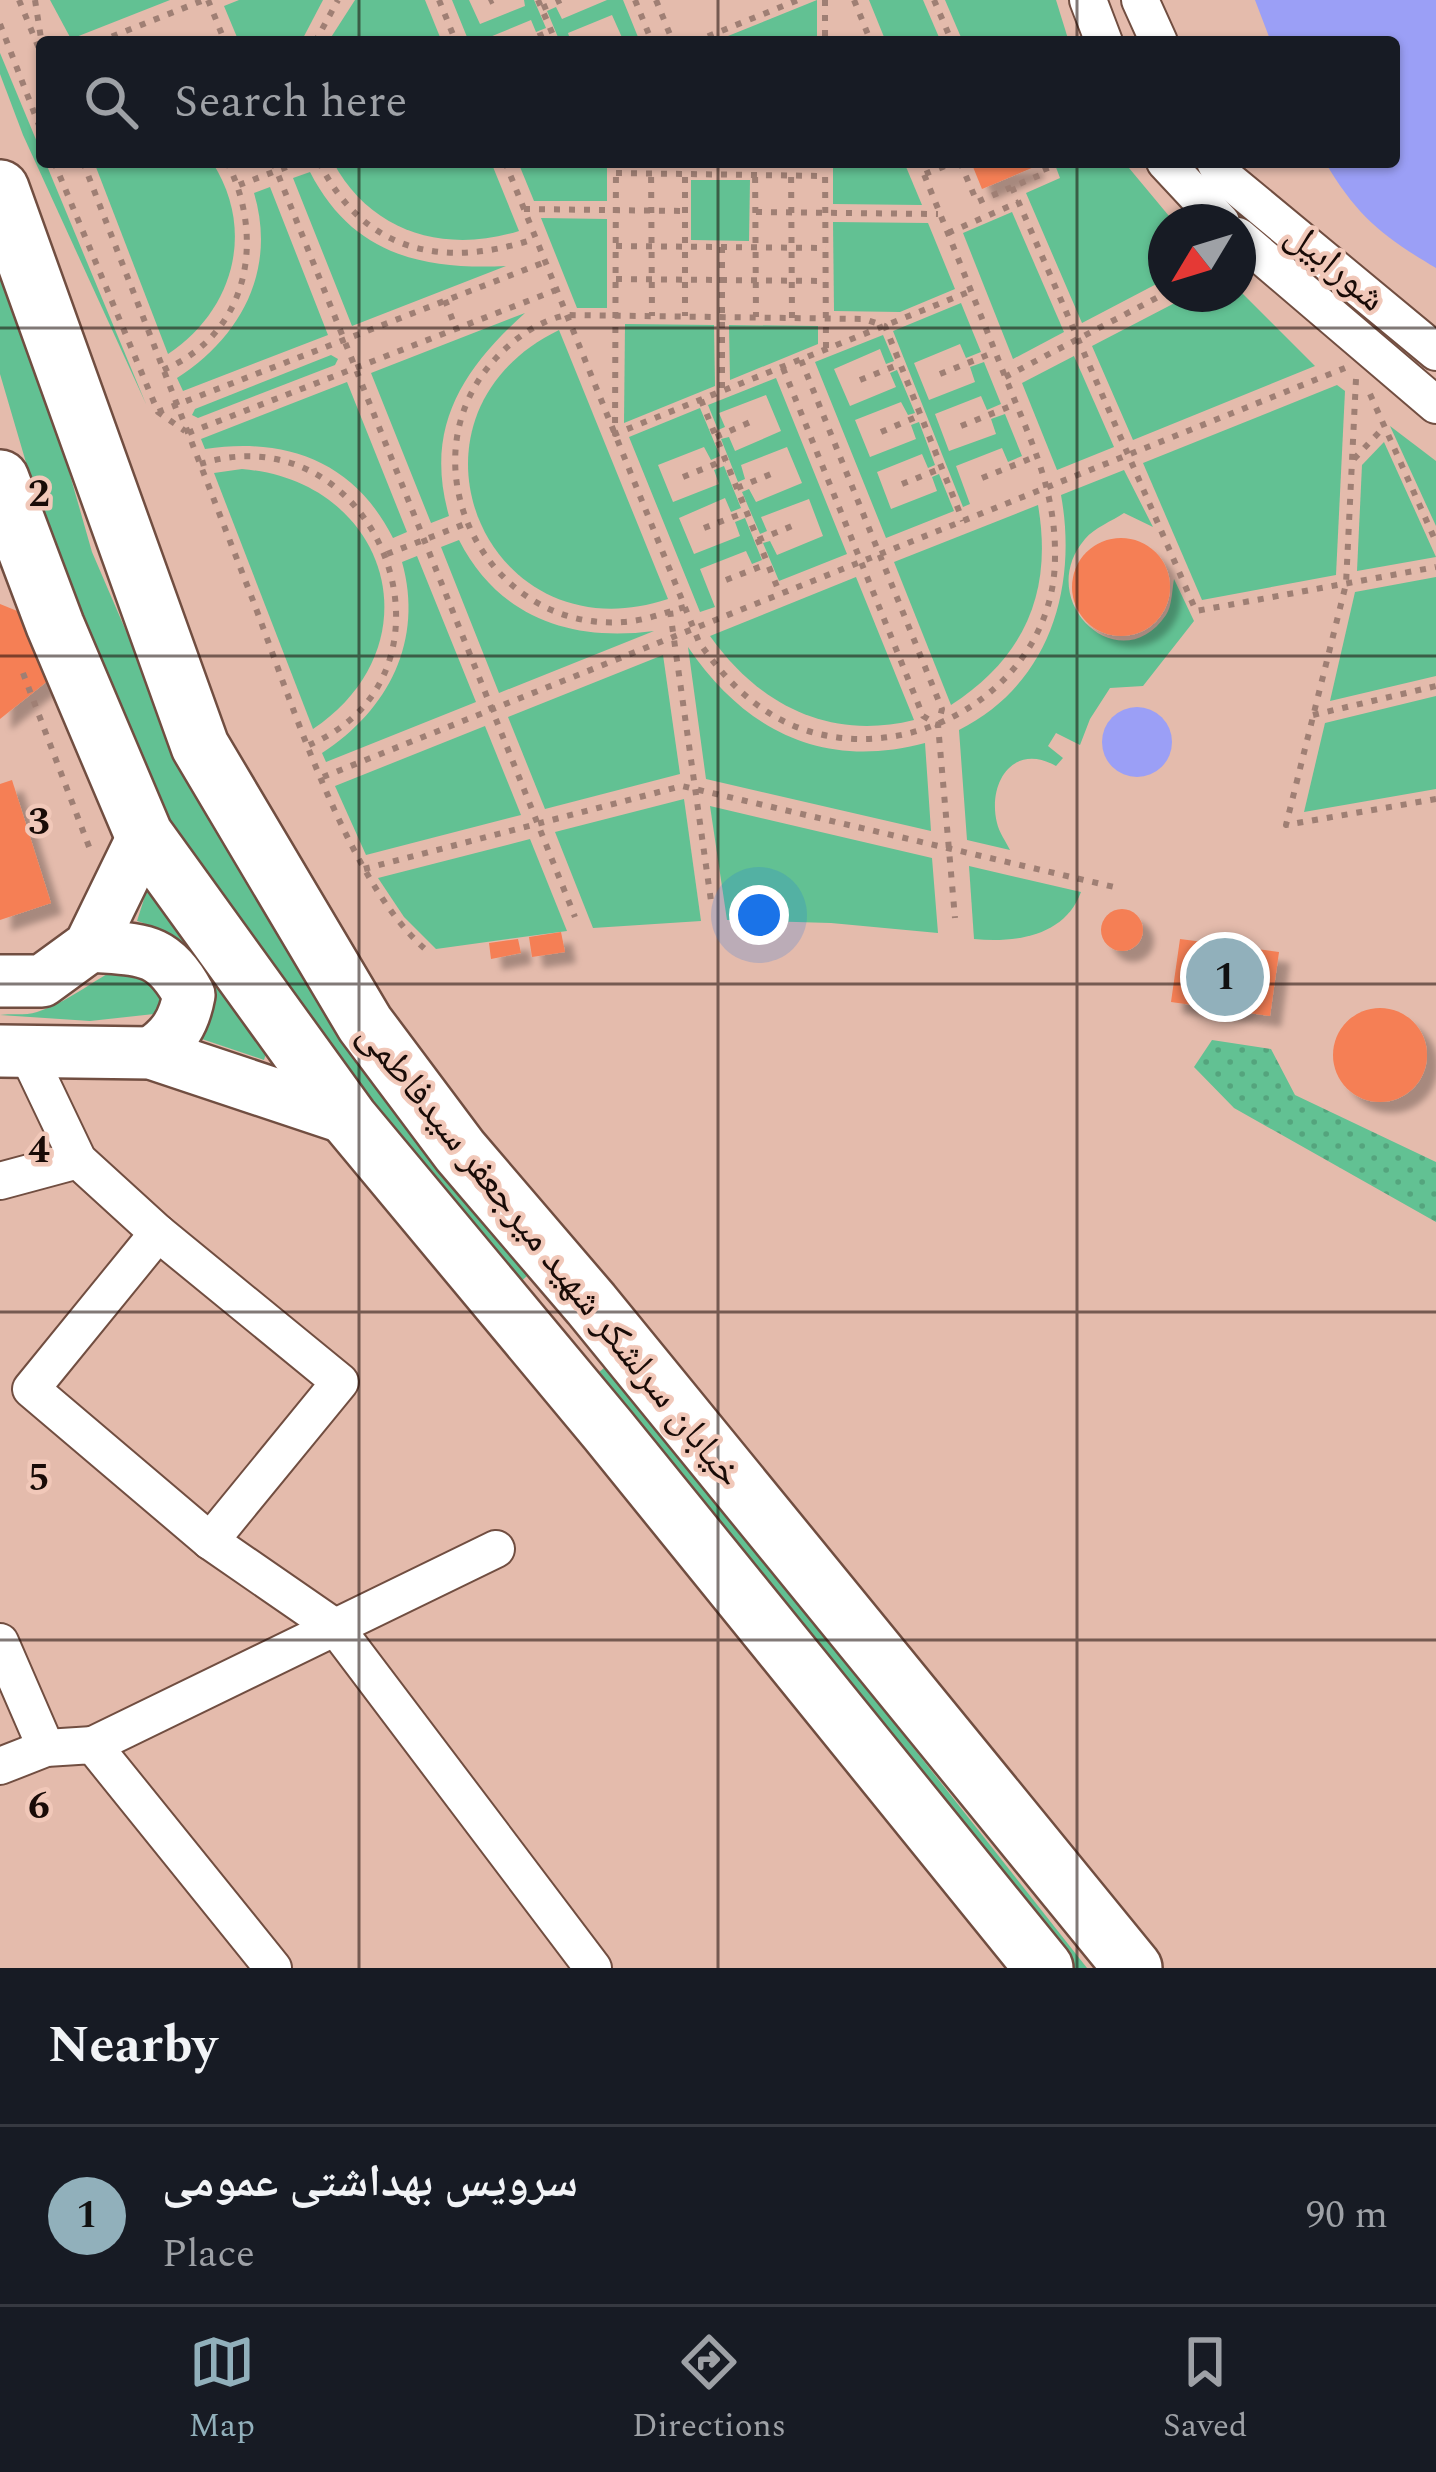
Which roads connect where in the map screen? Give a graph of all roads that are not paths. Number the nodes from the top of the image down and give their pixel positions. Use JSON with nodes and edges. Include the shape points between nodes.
{"nodes":[{"id":1,"x":1088,"y":0,"type":"edge"},
{"id":2,"x":1140,"y":0,"type":"edge"},
{"id":3,"x":1102,"y":36,"type":"edge"},
{"id":4,"x":1156,"y":36,"type":"edge"},
{"id":5,"x":1171,"y":168,"type":"edge"},
{"id":6,"x":1218,"y":168,"type":"edge"},
{"id":7,"x":0,"y":189,"type":"edge"},
{"id":8,"x":1204,"y":204,"type":"edge"},
{"id":9,"x":1256,"y":251,"type":"edge"},
{"id":10,"x":1436,"y":352,"type":"edge"},
{"id":11,"x":1436,"y":405,"type":"edge"},
{"id":12,"x":0,"y":478,"type":"edge"},
{"id":13,"x":144,"y":836,"type":"junction"},
{"id":14,"x":101,"y":926,"type":"junction"},
{"id":15,"x":0,"y":981,"type":"edge"},
{"id":16,"x":13,"y":1051,"type":"edge"},
{"id":17,"x":151,"y":1053,"type":"junction"},
{"id":18,"x":349,"y":1119,"type":"junction"},
{"id":19,"x":78,"y":1160,"type":"junction"},
{"id":20,"x":0,"y":1181,"type":"edge"},
{"id":21,"x":158,"y":1233,"type":"junction"},
{"id":22,"x":210,"y":1541,"type":"junction"},
{"id":23,"x":496,"y":1549,"type":"dead end"},
{"id":24,"x":336,"y":1628,"type":"junction"},
{"id":25,"x":0,"y":1642,"type":"edge"},
{"id":26,"x":93,"y":1745,"type":"junction"},
{"id":27,"x":46,"y":1748,"type":"junction"},
{"id":28,"x":0,"y":1766,"type":"edge"},
{"id":29,"x":273,"y":1968,"type":"edge"},
{"id":30,"x":593,"y":1968,"type":"edge"},
{"id":31,"x":1044,"y":1968,"type":"edge"},
{"id":32,"x":1133,"y":1968,"type":"edge"}],
"edges":[{"from":1,"to":3,"type":"street"},
{"from":2,"to":4,"type":"street"},
{"from":5,"to":8,"type":"street"},
{"from":6,"to":10,"type":"street"},
{"from":7,"to":32,"type":"main road","name":"خیابان سرلشکر شهید میرجعفر سیدفاطمی","via":[[200,746],[365,1024],[460,1151]]},
{"from":9,"to":11,"type":"street","name":"شورابیل"},
{"from":12,"to":13,"type":"main road","name":"خیابان سرلشکر شهید میرجعفر سیدفاطمی"},
{"from":13,"to":14,"type":"street"},
{"from":13,"to":18,"type":"main road","name":"خیابان سرلشکر شهید میرجعفر سیدفاطمی"},
{"from":14,"to":15,"type":"street","via":[[41,981]]},
{"from":14,"to":17,"type":"street","via":[[168,962],[190,995],[169,1041]]},
{"from":16,"to":17,"type":"street"},
{"from":16,"to":19,"type":"street"},
{"from":17,"to":18,"type":"street"},
{"from":18,"to":31,"type":"main road","name":"خیابان سرلشکر شهید میرجعفر سیدفاطمی"},
{"from":19,"to":20,"type":"street"},
{"from":19,"to":21,"type":"street"},
{"from":21,"to":22,"type":"street","via":[[32,1389]]},
{"from":21,"to":22,"type":"street","via":[[340,1382]]},
{"from":22,"to":24,"type":"street"},
{"from":23,"to":24,"type":"street"},
{"from":24,"to":26,"type":"street"},
{"from":24,"to":30,"type":"street"},
{"from":25,"to":27,"type":"street"},
{"from":26,"to":27,"type":"street"},
{"from":26,"to":29,"type":"street"},
{"from":27,"to":28,"type":"street"}]}
